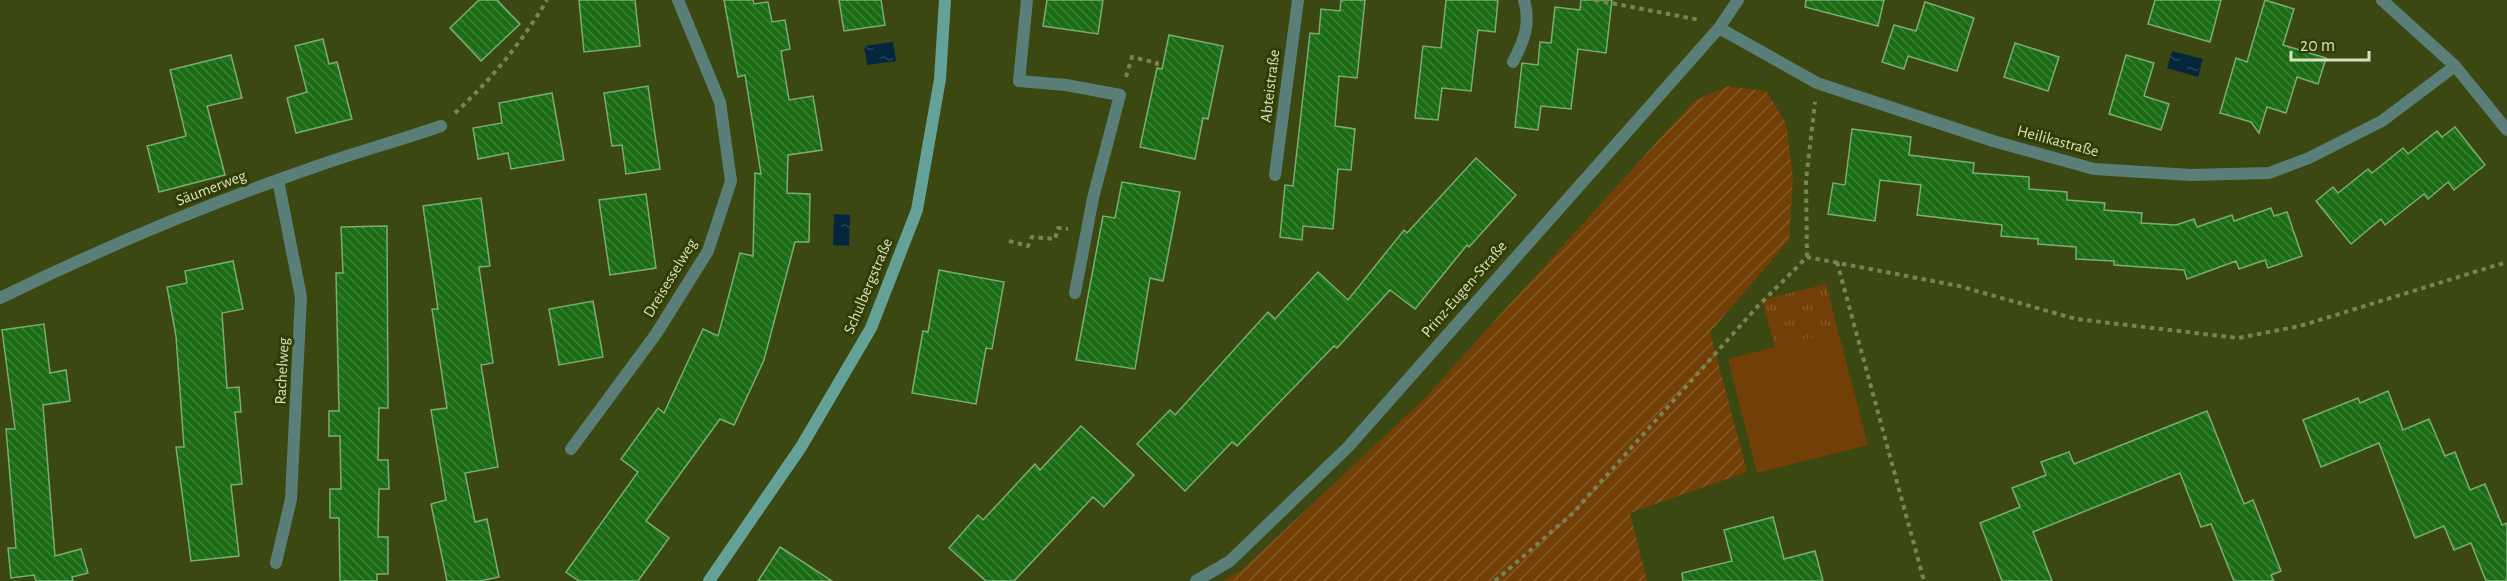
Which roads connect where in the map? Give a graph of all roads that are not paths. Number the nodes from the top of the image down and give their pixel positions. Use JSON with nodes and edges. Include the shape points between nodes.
{"nodes":[{"id":1,"x":678,"y":0,"type":"edge"},
{"id":2,"x":945,"y":0,"type":"edge"},
{"id":3,"x":1027,"y":0,"type":"edge"},
{"id":4,"x":1298,"y":0,"type":"edge"},
{"id":5,"x":1524,"y":0,"type":"edge"},
{"id":6,"x":1738,"y":0,"type":"edge"},
{"id":7,"x":2382,"y":0,"type":"edge"},
{"id":8,"x":1719,"y":28,"type":"junction"},
{"id":9,"x":1513,"y":62,"type":"dead end"},
{"id":10,"x":2455,"y":66,"type":"junction"},
{"id":11,"x":441,"y":126,"type":"road end"},
{"id":12,"x":2507,"y":130,"type":"edge"},
{"id":13,"x":1275,"y":175,"type":"dead end"},
{"id":14,"x":278,"y":180,"type":"junction"},
{"id":15,"x":1075,"y":293,"type":"dead end"},
{"id":16,"x":0,"y":298,"type":"edge"},
{"id":17,"x":571,"y":449,"type":"dead end"},
{"id":18,"x":276,"y":563,"type":"dead end"},
{"id":19,"x":709,"y":581,"type":"edge"},
{"id":20,"x":1196,"y":581,"type":"edge"}],
"edges":[{"from":1,"to":17,"type":"street","name":"Dreisesselweg","via":[[720,102],[731,181],[708,251],[656,334]]},
{"from":2,"to":19,"type":"street","name":"Schulbergstraße","via":[[940,79],[917,210],[871,328],[801,447]]},
{"from":3,"to":15,"type":"street","via":[[1019,81],[1120,95],[1093,198]]},
{"from":4,"to":13,"type":"street","name":"Abteistraße"},
{"from":5,"to":9,"type":"street","via":[[1529,15]]},
{"from":6,"to":8,"type":"street","name":"Prinz-Eugen-Straße"},
{"from":7,"to":10,"type":"street"},
{"from":8,"to":10,"type":"street","name":"Heilikastraße","via":[[1817,83],[1993,141],[2094,169],[2191,175],[2269,173],[2356,136]]},
{"from":8,"to":20,"type":"street","name":"Prinz-Eugen-Straße","via":[[1348,447],[1230,561]]},
{"from":10,"to":12,"type":"street"},
{"from":11,"to":14,"type":"street","name":"Säumerweg"},
{"from":14,"to":16,"type":"street","name":"Säumerweg","via":[[91,254]]},
{"from":14,"to":18,"type":"street","name":"Rachelweg","via":[[301,297],[291,499]]}]}
